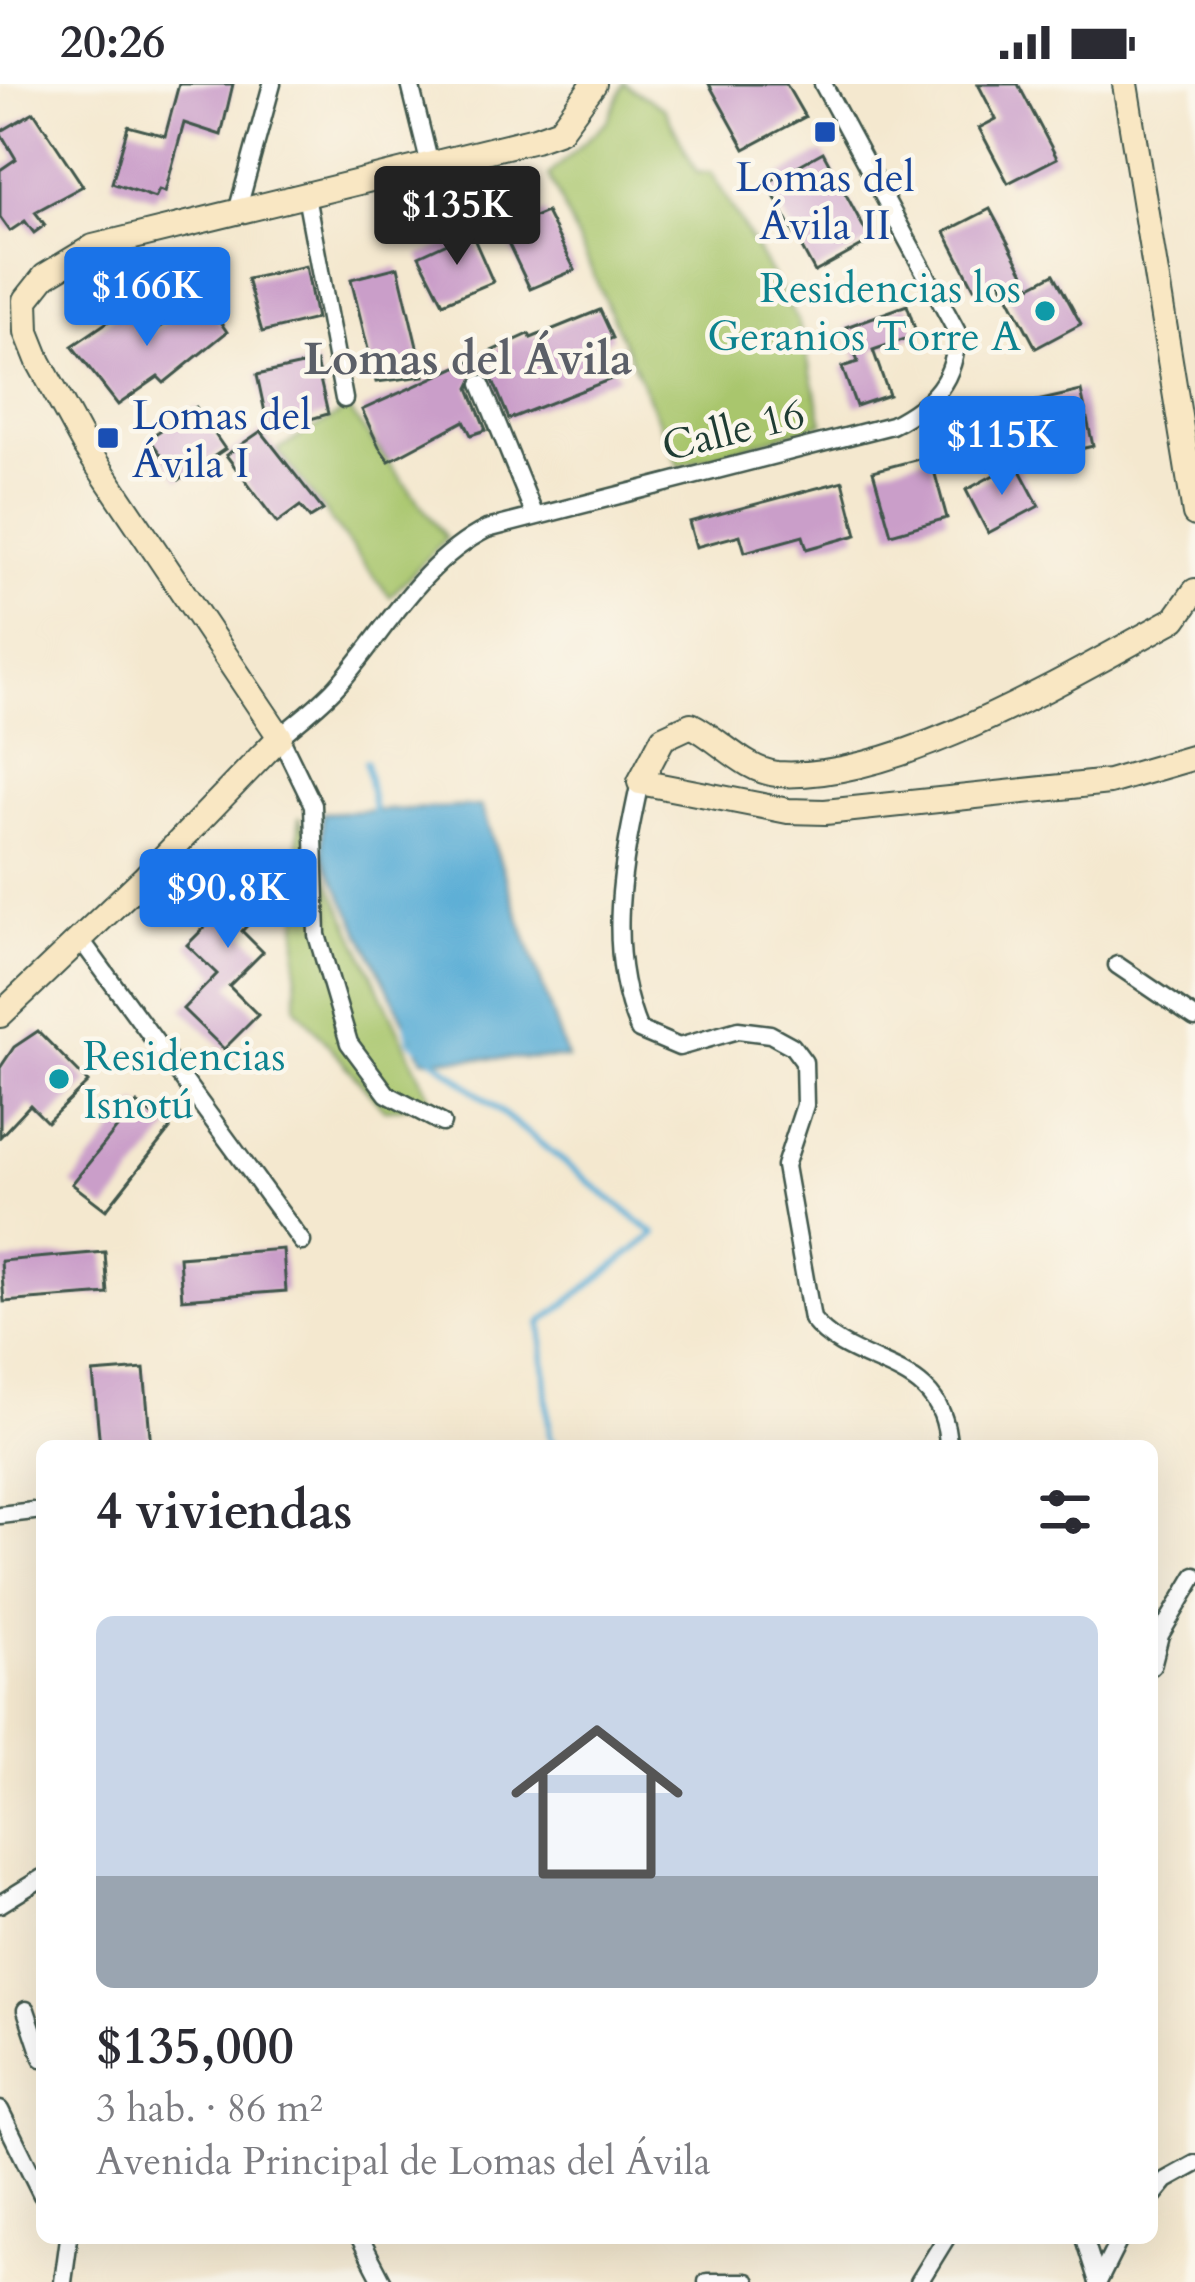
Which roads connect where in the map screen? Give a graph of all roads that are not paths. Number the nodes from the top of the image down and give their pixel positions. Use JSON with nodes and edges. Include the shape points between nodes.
{"nodes":[{"id":1,"x":272,"y":84,"type":"edge"},
{"id":2,"x":410,"y":84,"type":"edge"},
{"id":3,"x":594,"y":84,"type":"edge"},
{"id":4,"x":823,"y":84,"type":"edge"},
{"id":5,"x":1126,"y":84,"type":"edge"},
{"id":6,"x":430,"y":165,"type":"junction"},
{"id":7,"x":306,"y":196,"type":"junction"},
{"id":8,"x":237,"y":212,"type":"junction"},
{"id":9,"x":481,"y":384,"type":"dead end"},
{"id":10,"x":344,"y":399,"type":"dead end"},
{"id":11,"x":1195,"y":514,"type":"edge"},
{"id":12,"x":535,"y":516,"type":"junction"},
{"id":13,"x":1195,"y":590,"type":"edge"},
{"id":14,"x":280,"y":737,"type":"junction"},
{"id":15,"x":1195,"y":757,"type":"edge"},
{"id":16,"x":640,"y":782,"type":"junction"},
{"id":17,"x":81,"y":940,"type":"junction"},
{"id":18,"x":1117,"y":964,"type":"dead end"},
{"id":19,"x":0,"y":1015,"type":"edge"},
{"id":20,"x":1195,"y":1018,"type":"edge"},
{"id":21,"x":442,"y":1123,"type":"dead end"},
{"id":22,"x":302,"y":1242,"type":"dead end"},
{"id":23,"x":947,"y":1440,"type":"edge"},
{"id":24,"x":36,"y":1511,"type":"edge"},
{"id":25,"x":0,"y":1515,"type":"edge"},
{"id":26,"x":1195,"y":1576,"type":"edge"},
{"id":27,"x":1158,"y":1643,"type":"edge"},
{"id":28,"x":36,"y":1882,"type":"edge"},
{"id":29,"x":0,"y":1904,"type":"edge"},
{"id":30,"x":26,"y":2010,"type":"dead end"},
{"id":31,"x":36,"y":2040,"type":"edge"},
{"id":32,"x":0,"y":2110,"type":"edge"},
{"id":33,"x":1195,"y":2164,"type":"edge"},
{"id":34,"x":36,"y":2183,"type":"edge"},
{"id":35,"x":1158,"y":2190,"type":"edge"},
{"id":36,"x":55,"y":2244,"type":"edge"},
{"id":37,"x":68,"y":2244,"type":"edge"},
{"id":38,"x":363,"y":2244,"type":"edge"},
{"id":39,"x":942,"y":2244,"type":"edge"},
{"id":40,"x":1086,"y":2244,"type":"edge"},
{"id":41,"x":1117,"y":2244,"type":"edge"},
{"id":42,"x":64,"y":2280,"type":"edge"},
{"id":43,"x":382,"y":2282,"type":"edge"},
{"id":44,"x":707,"y":2282,"type":"edge"},
{"id":45,"x":747,"y":2282,"type":"edge"},
{"id":46,"x":919,"y":2282,"type":"edge"},
{"id":47,"x":1098,"y":2282,"type":"edge"}],
"edges":[{"from":1,"to":8,"type":"street"},
{"from":2,"to":6,"type":"street"},
{"from":3,"to":6,"type":"street","via":[[560,130]]},
{"from":4,"to":12,"type":"street","name":"Calle 16","via":[[957,332],[939,393],[892,425]]},
{"from":5,"to":11,"type":"street"},
{"from":6,"to":7,"type":"street"},
{"from":7,"to":8,"type":"street"},
{"from":7,"to":10,"type":"street"},
{"from":8,"to":14,"type":"street","via":[[93,247],[46,276],[26,300],[27,332],[86,448]]},
{"from":9,"to":12,"type":"street"},
{"from":12,"to":14,"type":"street","name":"Calle 16","via":[[464,540],[334,689]]},
{"from":13,"to":16,"type":"street","via":[[1175,619],[925,747],[871,765],[775,774],[691,725],[663,738]]},
{"from":14,"to":17,"type":"street"},
{"from":14,"to":21,"type":"street","via":[[313,806],[317,935],[349,1043],[387,1094]]},
{"from":15,"to":16,"type":"street","via":[[1109,782],[825,812]]},
{"from":16,"to":23,"type":"street","via":[[617,927],[639,1030],[679,1047],[738,1030],[792,1046],[807,1080],[785,1166],[812,1319],[826,1337],[924,1385],[944,1414]]},
{"from":17,"to":19,"type":"street"},
{"from":17,"to":22,"type":"street"},
{"from":18,"to":20,"type":"street"},
{"from":24,"to":25,"type":"street"},
{"from":26,"to":27,"type":"street"},
{"from":28,"to":29,"type":"street"},
{"from":30,"to":31,"type":"street"},
{"from":32,"to":34,"type":"street"},
{"from":33,"to":35,"type":"street"},
{"from":36,"to":42,"type":"street"},
{"from":37,"to":42,"type":"street"},
{"from":38,"to":43,"type":"street"},
{"from":39,"to":46,"type":"street"},
{"from":40,"to":47,"type":"street"},
{"from":41,"to":47,"type":"street"},
{"from":44,"to":45,"type":"street"}]}
